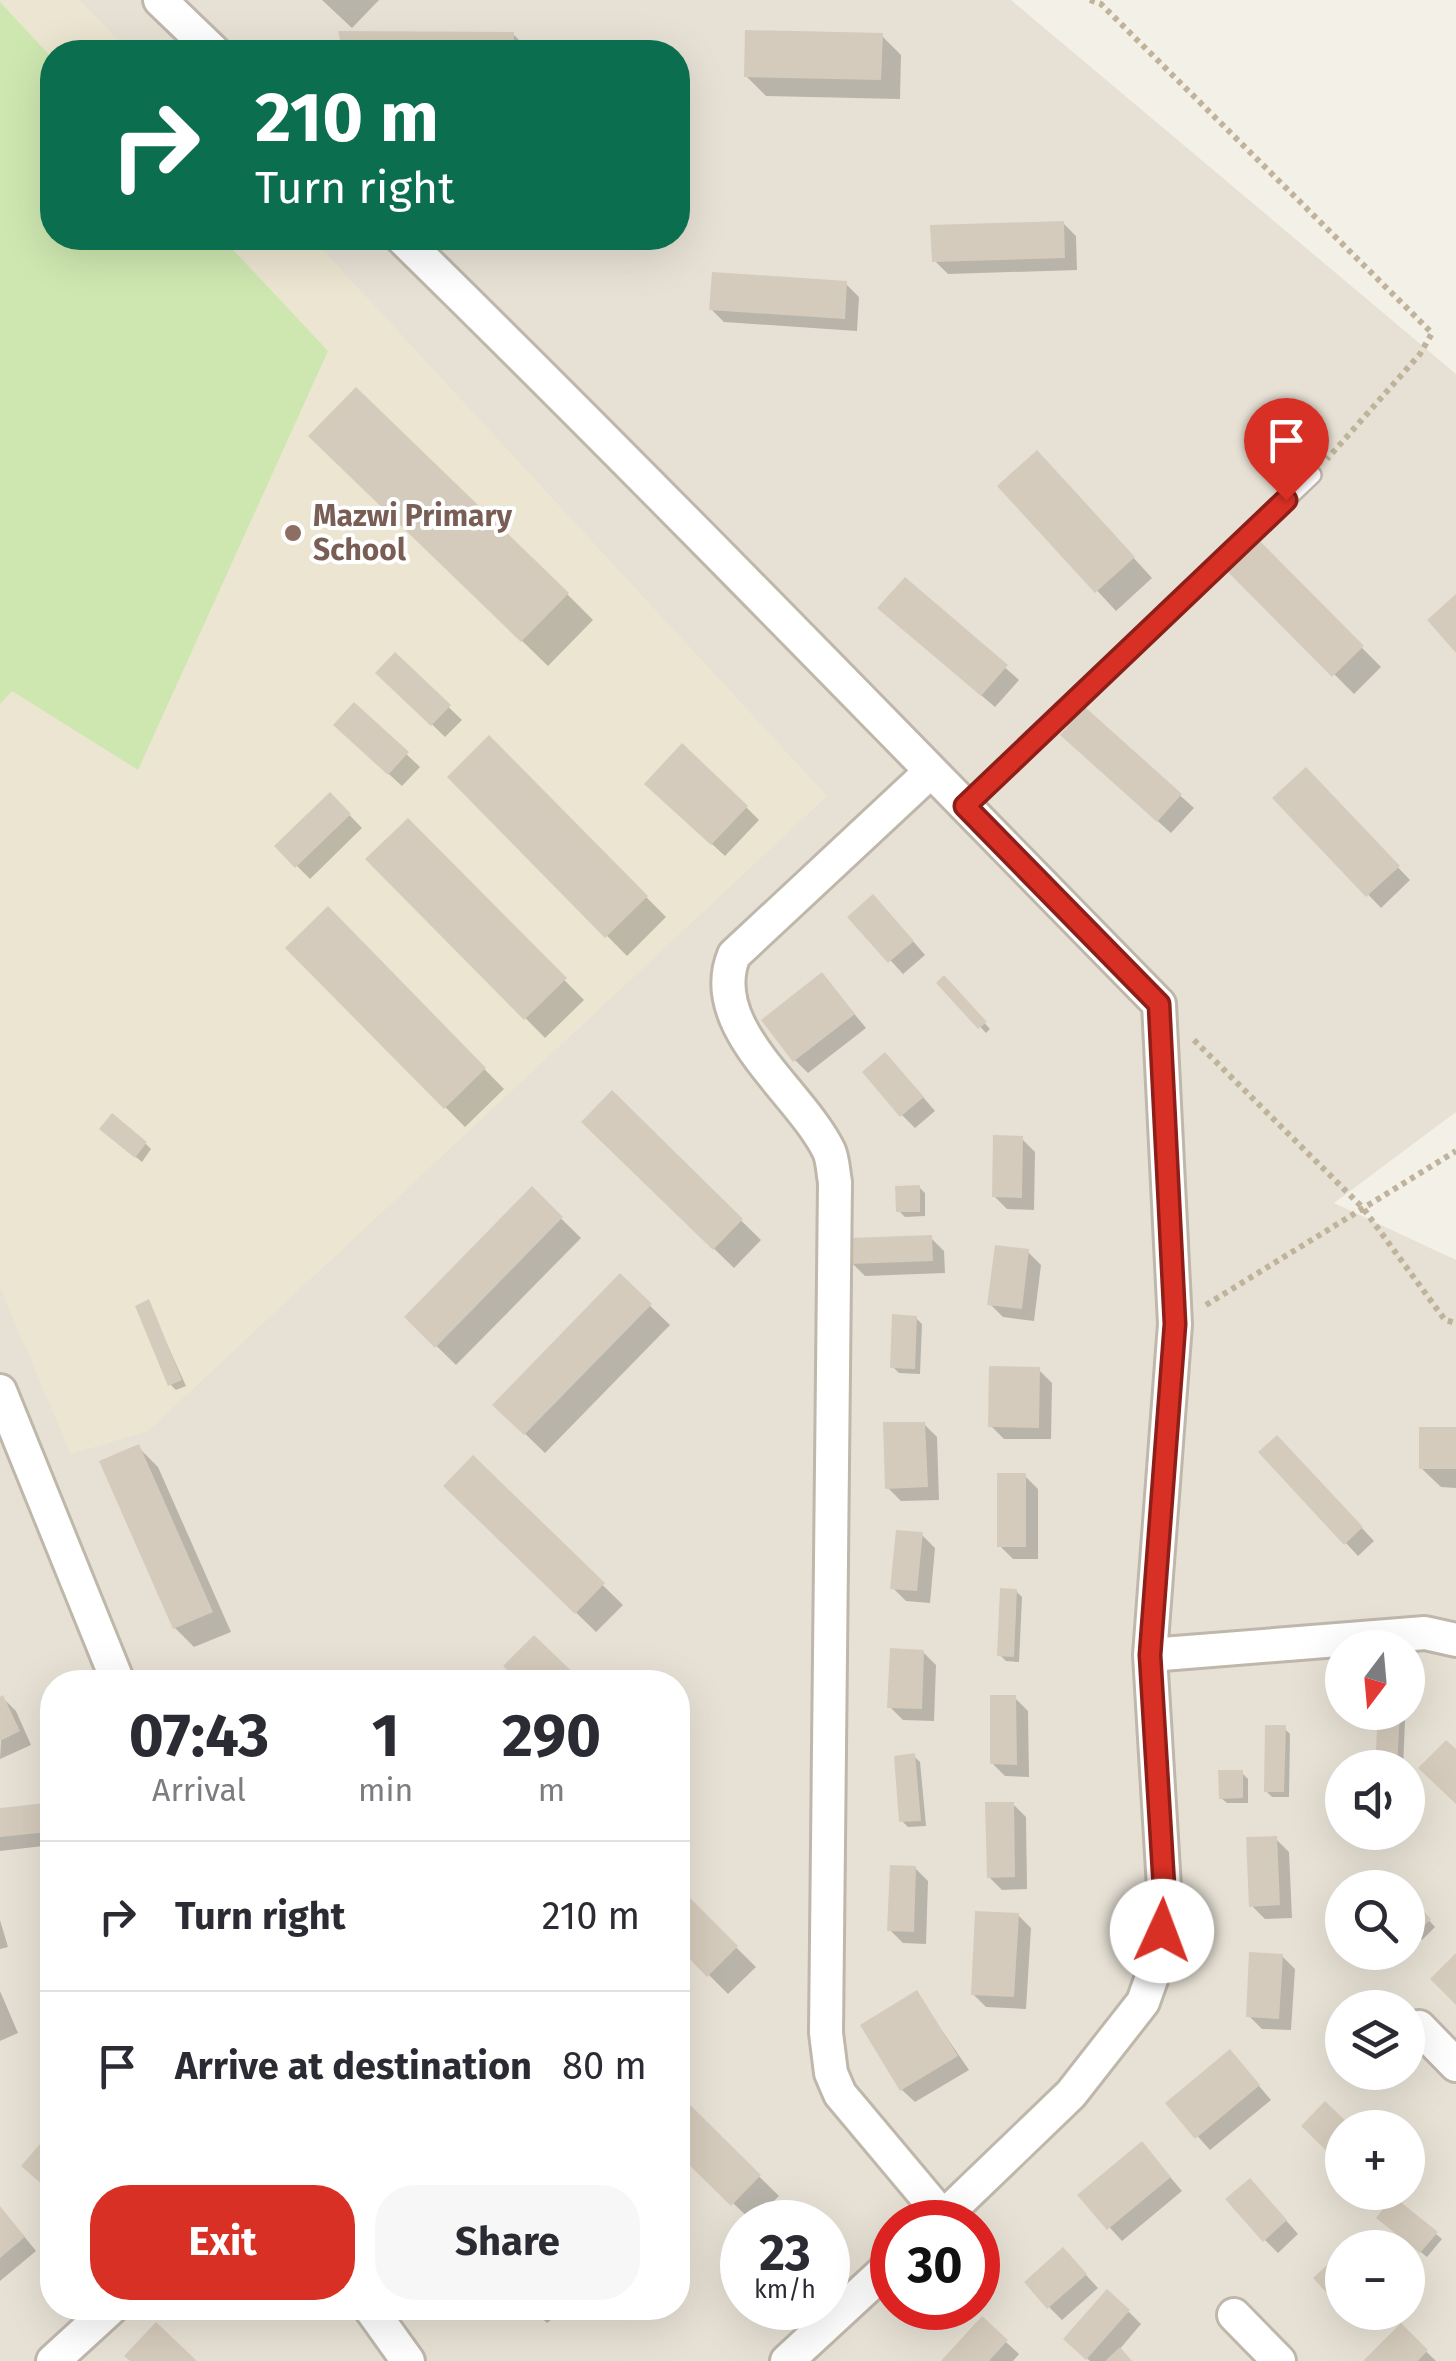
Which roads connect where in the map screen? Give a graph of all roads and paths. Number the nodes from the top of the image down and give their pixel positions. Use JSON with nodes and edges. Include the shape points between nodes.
{"nodes":[{"id":1,"x":160,"y":0,"type":"edge"},
{"id":2,"x":1090,"y":0,"type":"edge"},
{"id":3,"x":202,"y":40,"type":"edge"},
{"id":4,"x":414,"y":250,"type":"edge"},
{"id":5,"x":1313,"y":475,"type":"joint"},
{"id":6,"x":929,"y":774,"type":"junction"},
{"id":7,"x":965,"y":806,"type":"junction"},
{"id":8,"x":1159,"y":1004,"type":"junction"},
{"id":9,"x":1456,"y":1151,"type":"edge"},
{"id":10,"x":1363,"y":1208,"type":"junction"},
{"id":11,"x":1456,"y":1323,"type":"edge"},
{"id":12,"x":1175,"y":1324,"type":"junction"},
{"id":13,"x":0,"y":1391,"type":"edge"},
{"id":14,"x":1456,"y":1640,"type":"edge"},
{"id":15,"x":1150,"y":1655,"type":"junction"},
{"id":16,"x":113,"y":1670,"type":"edge"},
{"id":17,"x":1425,"y":2034,"type":"edge"},
{"id":18,"x":1456,"y":2065,"type":"edge"},
{"id":19,"x":925,"y":2200,"type":"edge"},
{"id":20,"x":962,"y":2200,"type":"edge"},
{"id":21,"x":870,"y":2286,"type":"edge"},
{"id":22,"x":1234,"y":2314,"type":"dead end"},
{"id":23,"x":99,"y":2320,"type":"edge"},
{"id":24,"x":379,"y":2320,"type":"edge"},
{"id":25,"x":798,"y":2358,"type":"edge"},
{"id":26,"x":53,"y":2361,"type":"edge"},
{"id":27,"x":408,"y":2361,"type":"edge"},
{"id":28,"x":1279,"y":2361,"type":"edge"}],
"edges":[{"from":1,"to":3,"type":"street"},
{"from":2,"to":5,"type":"path","via":[[1432,333]]},
{"from":4,"to":6,"type":"street","via":[[683,514]]},
{"from":5,"to":7,"type":"lane"},
{"from":6,"to":7,"type":"street"},
{"from":6,"to":19,"type":"street","via":[[734,955],[726,974],[740,1028],[830,1153],[835,1182],[830,2072]]},
{"from":7,"to":8,"type":"street"},
{"from":8,"to":10,"type":"path"},
{"from":8,"to":12,"type":"street"},
{"from":9,"to":10,"type":"path"},
{"from":10,"to":11,"type":"path","via":[[1445,1320]]},
{"from":10,"to":12,"type":"path"},
{"from":12,"to":15,"type":"street"},
{"from":13,"to":16,"type":"street"},
{"from":14,"to":15,"type":"street","via":[[1425,1634]]},
{"from":15,"to":20,"type":"street","via":[[1165,1904],[1159,1958],[1143,2002],[1071,2094]]},
{"from":17,"to":18,"type":"street"},
{"from":21,"to":25,"type":"street"},
{"from":22,"to":28,"type":"street"},
{"from":23,"to":26,"type":"street"},
{"from":24,"to":27,"type":"street"}]}
